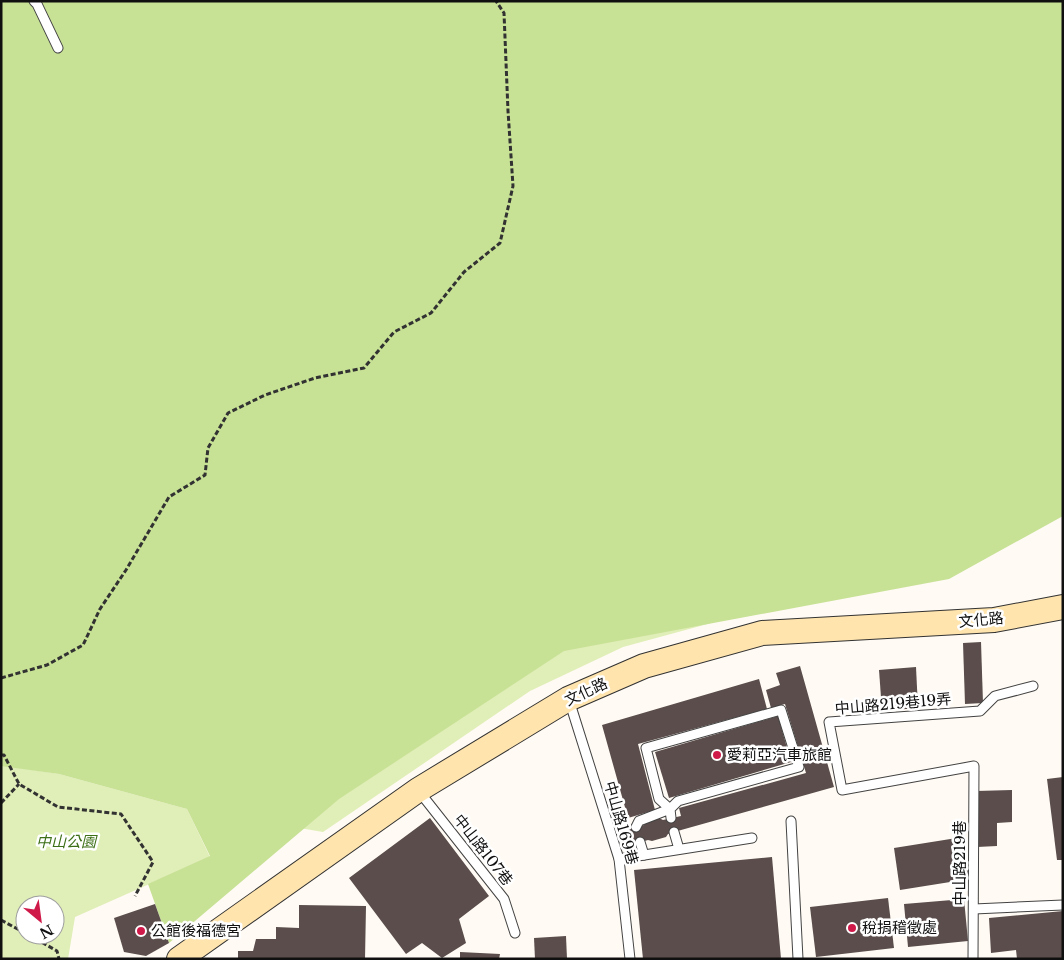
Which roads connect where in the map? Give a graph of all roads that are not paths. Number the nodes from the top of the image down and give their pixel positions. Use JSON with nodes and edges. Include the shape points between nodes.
{"nodes":[{"id":1,"x":34,"y":1,"type":"edge"},
{"id":2,"x":58,"y":48,"type":"dead end"},
{"id":3,"x":1063,"y":607,"type":"edge"},
{"id":4,"x":1033,"y":686,"type":"dead end"},
{"id":5,"x":568,"y":699,"type":"junction"},
{"id":6,"x":974,"y":766,"type":"joint"},
{"id":7,"x":418,"y":790,"type":"junction"},
{"id":8,"x":670,"y":814,"type":"junction"},
{"id":9,"x":791,"y":821,"type":"dead end"},
{"id":10,"x":636,"y":827,"type":"dead end"},
{"id":11,"x":674,"y":832,"type":"dead end"},
{"id":12,"x":752,"y":838,"type":"dead end"},
{"id":13,"x":640,"y":842,"type":"dead end"},
{"id":14,"x":679,"y":850,"type":"junction"},
{"id":15,"x":644,"y":855,"type":"junction"},
{"id":16,"x":619,"y":859,"type":"junction"},
{"id":17,"x":1063,"y":905,"type":"edge"},
{"id":18,"x":974,"y":909,"type":"junction"},
{"id":19,"x":515,"y":933,"type":"dead end"},
{"id":20,"x":178,"y":959,"type":"edge"},
{"id":21,"x":630,"y":959,"type":"edge"},
{"id":22,"x":798,"y":959,"type":"edge"},
{"id":23,"x":973,"y":959,"type":"edge"}],
"edges":[{"from":1,"to":2,"type":"lane"},
{"from":3,"to":5,"type":"street","name":"文化路","via":[[994,620],[762,633],[644,666]]},
{"from":4,"to":6,"type":"lane","name":"中山路219巷19弄","via":[[995,696],[980,711],[829,722],[842,790]]},
{"from":5,"to":7,"type":"street","name":"文化路"},
{"from":5,"to":16,"type":"lane","name":"中山路169巷"},
{"from":6,"to":18,"type":"lane","name":"中山路219巷"},
{"from":7,"to":19,"type":"lane","name":"中山路107巷","via":[[504,899]]},
{"from":7,"to":20,"type":"street","name":"文化路"},
{"from":8,"to":8,"type":"lane","via":[[659,800],[646,748],[781,710],[799,767],[678,801]]},
{"from":8,"to":10,"type":"lane","via":[[639,821]]},
{"from":9,"to":22,"type":"lane"},
{"from":11,"to":14,"type":"lane"},
{"from":12,"to":14,"type":"lane"},
{"from":13,"to":15,"type":"lane"},
{"from":14,"to":15,"type":"lane"},
{"from":15,"to":16,"type":"lane"},
{"from":16,"to":21,"type":"lane","name":"中山路169巷"},
{"from":17,"to":18,"type":"lane"},
{"from":18,"to":23,"type":"lane","name":"中山路219巷"}]}
